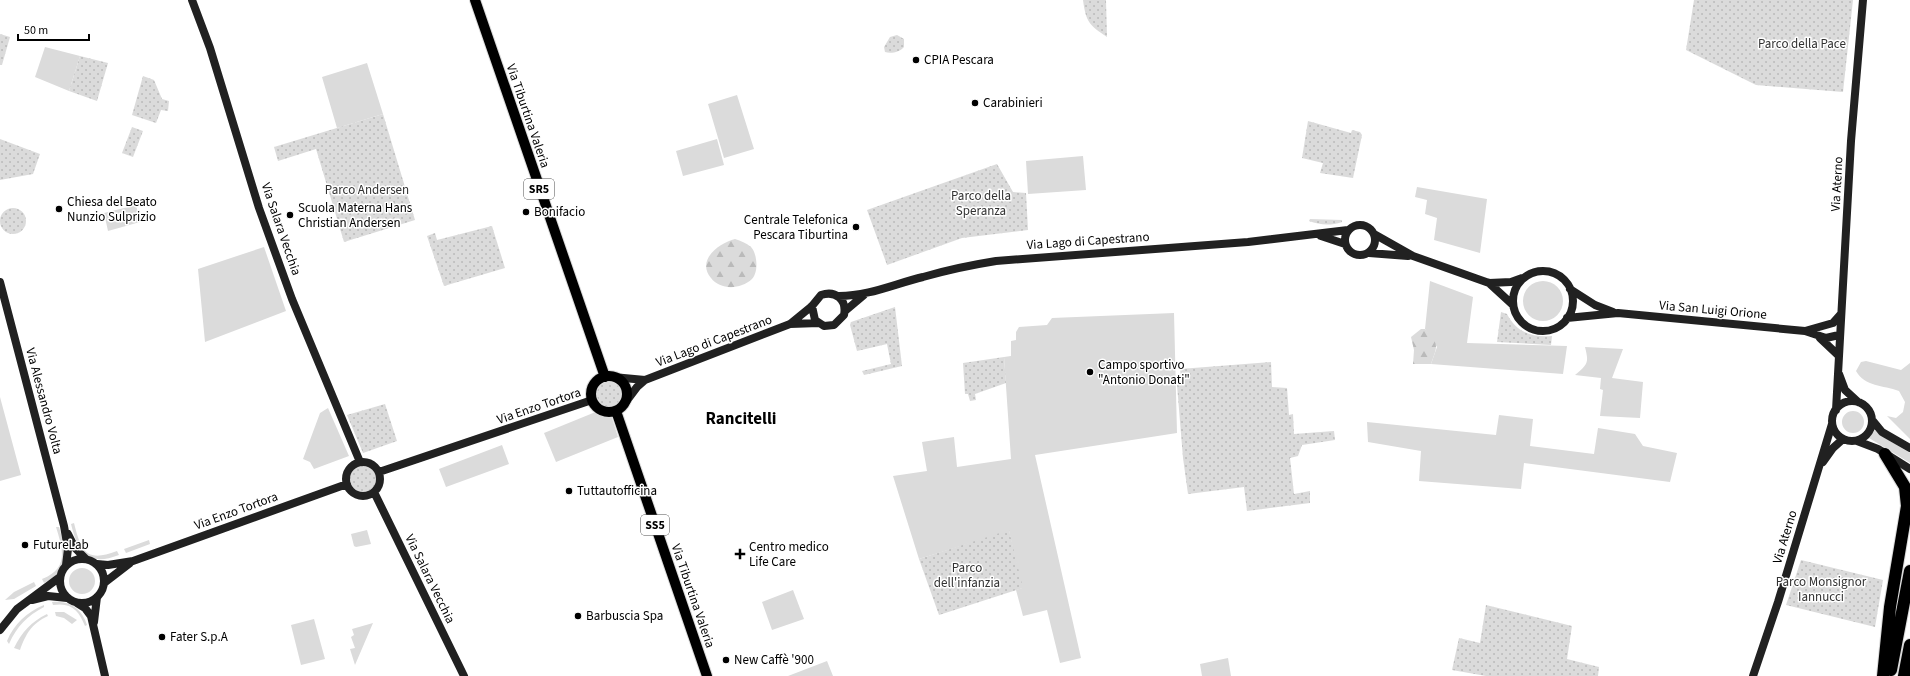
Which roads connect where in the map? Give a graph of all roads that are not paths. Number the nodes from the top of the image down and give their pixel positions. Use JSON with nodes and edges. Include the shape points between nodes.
{"nodes":[{"id":1,"x":192,"y":0,"type":"edge"},
{"id":2,"x":474,"y":0,"type":"edge"},
{"id":3,"x":1863,"y":0,"type":"edge"},
{"id":4,"x":1348,"y":230,"type":"junction"},
{"id":5,"x":1374,"y":234,"type":"junction"},
{"id":6,"x":1317,"y":235,"type":"junction"},
{"id":7,"x":1345,"y":244,"type":"junction"},
{"id":8,"x":1369,"y":253,"type":"junction"},
{"id":9,"x":1413,"y":256,"type":"junction"},
{"id":10,"x":1523,"y":278,"type":"junction"},
{"id":11,"x":0,"y":282,"type":"edge"},
{"id":12,"x":1489,"y":283,"type":"junction"},
{"id":13,"x":1570,"y":289,"type":"junction"},
{"id":14,"x":865,"y":295,"type":"junction"},
{"id":15,"x":839,"y":296,"type":"junction"},
{"id":16,"x":1513,"y":305,"type":"junction"},
{"id":17,"x":812,"y":306,"type":"junction"},
{"id":18,"x":845,"y":310,"type":"junction"},
{"id":19,"x":1618,"y":314,"type":"junction"},
{"id":20,"x":1841,"y":314,"type":"junction"},
{"id":21,"x":1567,"y":318,"type":"junction"},
{"id":22,"x":819,"y":323,"type":"junction"},
{"id":23,"x":790,"y":324,"type":"junction"},
{"id":24,"x":1810,"y":330,"type":"junction"},
{"id":25,"x":1840,"y":335,"type":"junction"},
{"id":26,"x":1819,"y":336,"type":"junction"},
{"id":27,"x":1838,"y":355,"type":"junction"},
{"id":28,"x":1838,"y":370,"type":"junction"},
{"id":29,"x":609,"y":377,"type":"junction"},
{"id":30,"x":645,"y":380,"type":"junction"},
{"id":31,"x":592,"y":400,"type":"junction"},
{"id":32,"x":1858,"y":402,"type":"junction"},
{"id":33,"x":625,"y":403,"type":"junction"},
{"id":34,"x":1836,"y":410,"type":"junction"},
{"id":35,"x":616,"y":411,"type":"junction"},
{"id":36,"x":1872,"y":421,"type":"junction"},
{"id":37,"x":1832,"y":424,"type":"junction"},
{"id":38,"x":1843,"y":439,"type":"junction"},
{"id":39,"x":1857,"y":441,"type":"junction"},
{"id":40,"x":1910,"y":448,"type":"edge"},
{"id":41,"x":1884,"y":454,"type":"junction"},
{"id":42,"x":360,"y":462,"type":"junction"},
{"id":43,"x":1910,"y":469,"type":"edge"},
{"id":44,"x":379,"y":472,"type":"junction"},
{"id":45,"x":1817,"y":473,"type":"junction"},
{"id":46,"x":346,"y":484,"type":"junction"},
{"id":47,"x":374,"y":492,"type":"junction"},
{"id":48,"x":64,"y":526,"type":"junction"},
{"id":49,"x":86,"y":559,"type":"junction"},
{"id":50,"x":134,"y":561,"type":"junction"},
{"id":51,"x":97,"y":564,"type":"junction"},
{"id":52,"x":66,"y":565,"type":"junction"},
{"id":53,"x":1910,"y":571,"type":"edge"},
{"id":54,"x":60,"y":577,"type":"junction"},
{"id":55,"x":104,"y":583,"type":"junction"},
{"id":56,"x":97,"y":597,"type":"junction"},
{"id":57,"x":67,"y":598,"type":"junction"},
{"id":58,"x":27,"y":602,"type":"junction"},
{"id":59,"x":75,"y":602,"type":"junction"},
{"id":60,"x":94,"y":624,"type":"junction"},
{"id":61,"x":0,"y":630,"type":"edge"},
{"id":62,"x":1910,"y":645,"type":"edge"},
{"id":63,"x":105,"y":676,"type":"edge"},
{"id":64,"x":464,"y":676,"type":"edge"},
{"id":65,"x":707,"y":676,"type":"edge"},
{"id":66,"x":1753,"y":676,"type":"edge"},
{"id":67,"x":1882,"y":676,"type":"edge"},
{"id":68,"x":1890,"y":676,"type":"edge"},
{"id":69,"x":1904,"y":676,"type":"edge"}],
"edges":[{"from":1,"to":42,"type":"street","name":"Via Salara Vecchia","via":[[292,299]]},
{"from":2,"to":29,"type":"main road","name":"Via Tiburtina Valeria","number":"SR5"},
{"from":3,"to":20,"type":"street","name":"Via Aterno","via":[[1851,142]]},
{"from":4,"to":5,"type":"street","via":[[1364,225]]},
{"from":4,"to":6,"type":"street","name":"Via Lago di Capestrano"},
{"from":4,"to":7,"type":"street"},
{"from":5,"to":8,"type":"street","via":[[1376,243]]},
{"from":5,"to":9,"type":"street"},
{"from":6,"to":7,"type":"street","name":"Via Lago di Capestrano"},
{"from":6,"to":14,"type":"street","name":"Via Lago di Capestrano","via":[[996,260],[922,277]]},
{"from":7,"to":8,"type":"street","via":[[1355,255]]},
{"from":8,"to":9,"type":"street"},
{"from":9,"to":12,"type":"street"},
{"from":10,"to":12,"type":"street","via":[[1511,282]]},
{"from":10,"to":13,"type":"street","via":[[1535,272],[1551,272],[1565,280]]},
{"from":10,"to":16,"type":"street","via":[[1513,295]]},
{"from":11,"to":48,"type":"street","name":"Via Alessandro Volta"},
{"from":12,"to":16,"type":"street"},
{"from":13,"to":19,"type":"street","name":"Via San Luigi Orione","via":[[1595,305]]},
{"from":13,"to":21,"type":"street","via":[[1573,299]]},
{"from":14,"to":15,"type":"street","name":"Via Lago di Capestrano"},
{"from":14,"to":18,"type":"street","name":"Via Lago di Capestrano"},
{"from":15,"to":17,"type":"street","via":[[830,293],[821,295]]},
{"from":15,"to":18,"type":"street"},
{"from":16,"to":21,"type":"street","via":[[1521,321],[1537,330],[1556,327]]},
{"from":17,"to":22,"type":"street","via":[[813,316]]},
{"from":17,"to":23,"type":"street","name":"Via Lago di Capestrano"},
{"from":18,"to":22,"type":"street","via":[[842,320],[834,325],[824,326]]},
{"from":19,"to":21,"type":"street","name":"Via San Luigi Orione"},
{"from":19,"to":24,"type":"street","name":"Via San Luigi Orione"},
{"from":20,"to":24,"type":"street","name":"Via San Luigi Orione","via":[[1833,323]]},
{"from":20,"to":25,"type":"street","name":"Via Aterno"},
{"from":22,"to":23,"type":"street","name":"Via Lago di Capestrano"},
{"from":23,"to":30,"type":"street","name":"Via Lago di Capestrano"},
{"from":24,"to":25,"type":"street","name":"Via San Luigi Orione","via":[[1831,328]]},
{"from":24,"to":26,"type":"street","name":"Via San Luigi Orione"},
{"from":25,"to":26,"type":"street","name":"Via San Luigi Orione","via":[[1826,338]]},
{"from":25,"to":27,"type":"street","name":"Via Aterno"},
{"from":26,"to":27,"type":"street","name":"Via San Luigi Orione"},
{"from":27,"to":28,"type":"street","name":"Via Aterno"},
{"from":28,"to":32,"type":"street","name":"Via Aterno","via":[[1845,390]]},
{"from":28,"to":34,"type":"street","name":"Via Aterno"},
{"from":29,"to":30,"type":"street","name":"Via Lago di Capestrano"},
{"from":29,"to":31,"type":"main road","via":[[594,386]]},
{"from":29,"to":33,"type":"main road","number":"SR5","via":[[618,379],[626,387]]},
{"from":30,"to":33,"type":"street","name":"Via Lago di Capestrano"},
{"from":31,"to":35,"type":"main road","via":[[602,411]]},
{"from":31,"to":44,"type":"street","name":"Via Enzo Tortora"},
{"from":32,"to":34,"type":"street","via":[[1846,402]]},
{"from":32,"to":36,"type":"street","via":[[1869,410]]},
{"from":33,"to":35,"type":"main road"},
{"from":34,"to":37,"type":"street"},
{"from":35,"to":65,"type":"main road","name":"Via Tiburtina Valeria","number":"SS5"},
{"from":36,"to":39,"type":"street","via":[[1869,433]]},
{"from":36,"to":40,"type":"street","via":[[1882,432]]},
{"from":37,"to":38,"type":"street","via":[[1835,432]]},
{"from":37,"to":45,"type":"street","name":"Via Aterno"},
{"from":38,"to":39,"type":"street"},
{"from":38,"to":45,"type":"street","name":"Via Aterno","via":[[1832,448]]},
{"from":39,"to":41,"type":"street","via":[[1872,446]]},
{"from":41,"to":43,"type":"street"},
{"from":41,"to":67,"type":"highway","via":[[1905,487],[1908,506],[1890,607]]},
{"from":42,"to":44,"type":"street","via":[[371,464]]},
{"from":42,"to":46,"type":"street","via":[[348,470]]},
{"from":44,"to":47,"type":"street","via":[[380,483]]},
{"from":45,"to":66,"type":"street","name":"Via Aterno"},
{"from":46,"to":47,"type":"street","via":[[358,495],[364,496]]},
{"from":46,"to":50,"type":"street","name":"Via Enzo Tortora"},
{"from":47,"to":64,"type":"street","name":"Via Salara Vecchia"},
{"from":48,"to":49,"type":"street","name":"Via Alessandro Volta","via":[[75,548]]},
{"from":48,"to":52,"type":"street","name":"Via Alessandro Volta","via":[[68,549]]},
{"from":49,"to":51,"type":"street"},
{"from":49,"to":52,"type":"street"},
{"from":50,"to":51,"type":"street","name":"Via Enzo Tortora"},
{"from":50,"to":55,"type":"street","name":"Via Enzo Tortora"},
{"from":51,"to":55,"type":"street"},
{"from":52,"to":54,"type":"street"},
{"from":53,"to":68,"type":"highway"},
{"from":54,"to":57,"type":"street","via":[[60,584]]},
{"from":54,"to":58,"type":"street"},
{"from":55,"to":56,"type":"street"},
{"from":56,"to":59,"type":"street","via":[[87,603]]},
{"from":56,"to":60,"type":"street"},
{"from":57,"to":58,"type":"street","via":[[48,596]]},
{"from":57,"to":59,"type":"street"},
{"from":58,"to":61,"type":"street","via":[[11,614]]},
{"from":59,"to":60,"type":"street","via":[[87,611]]},
{"from":60,"to":63,"type":"street"},
{"from":62,"to":69,"type":"highway"}]}
